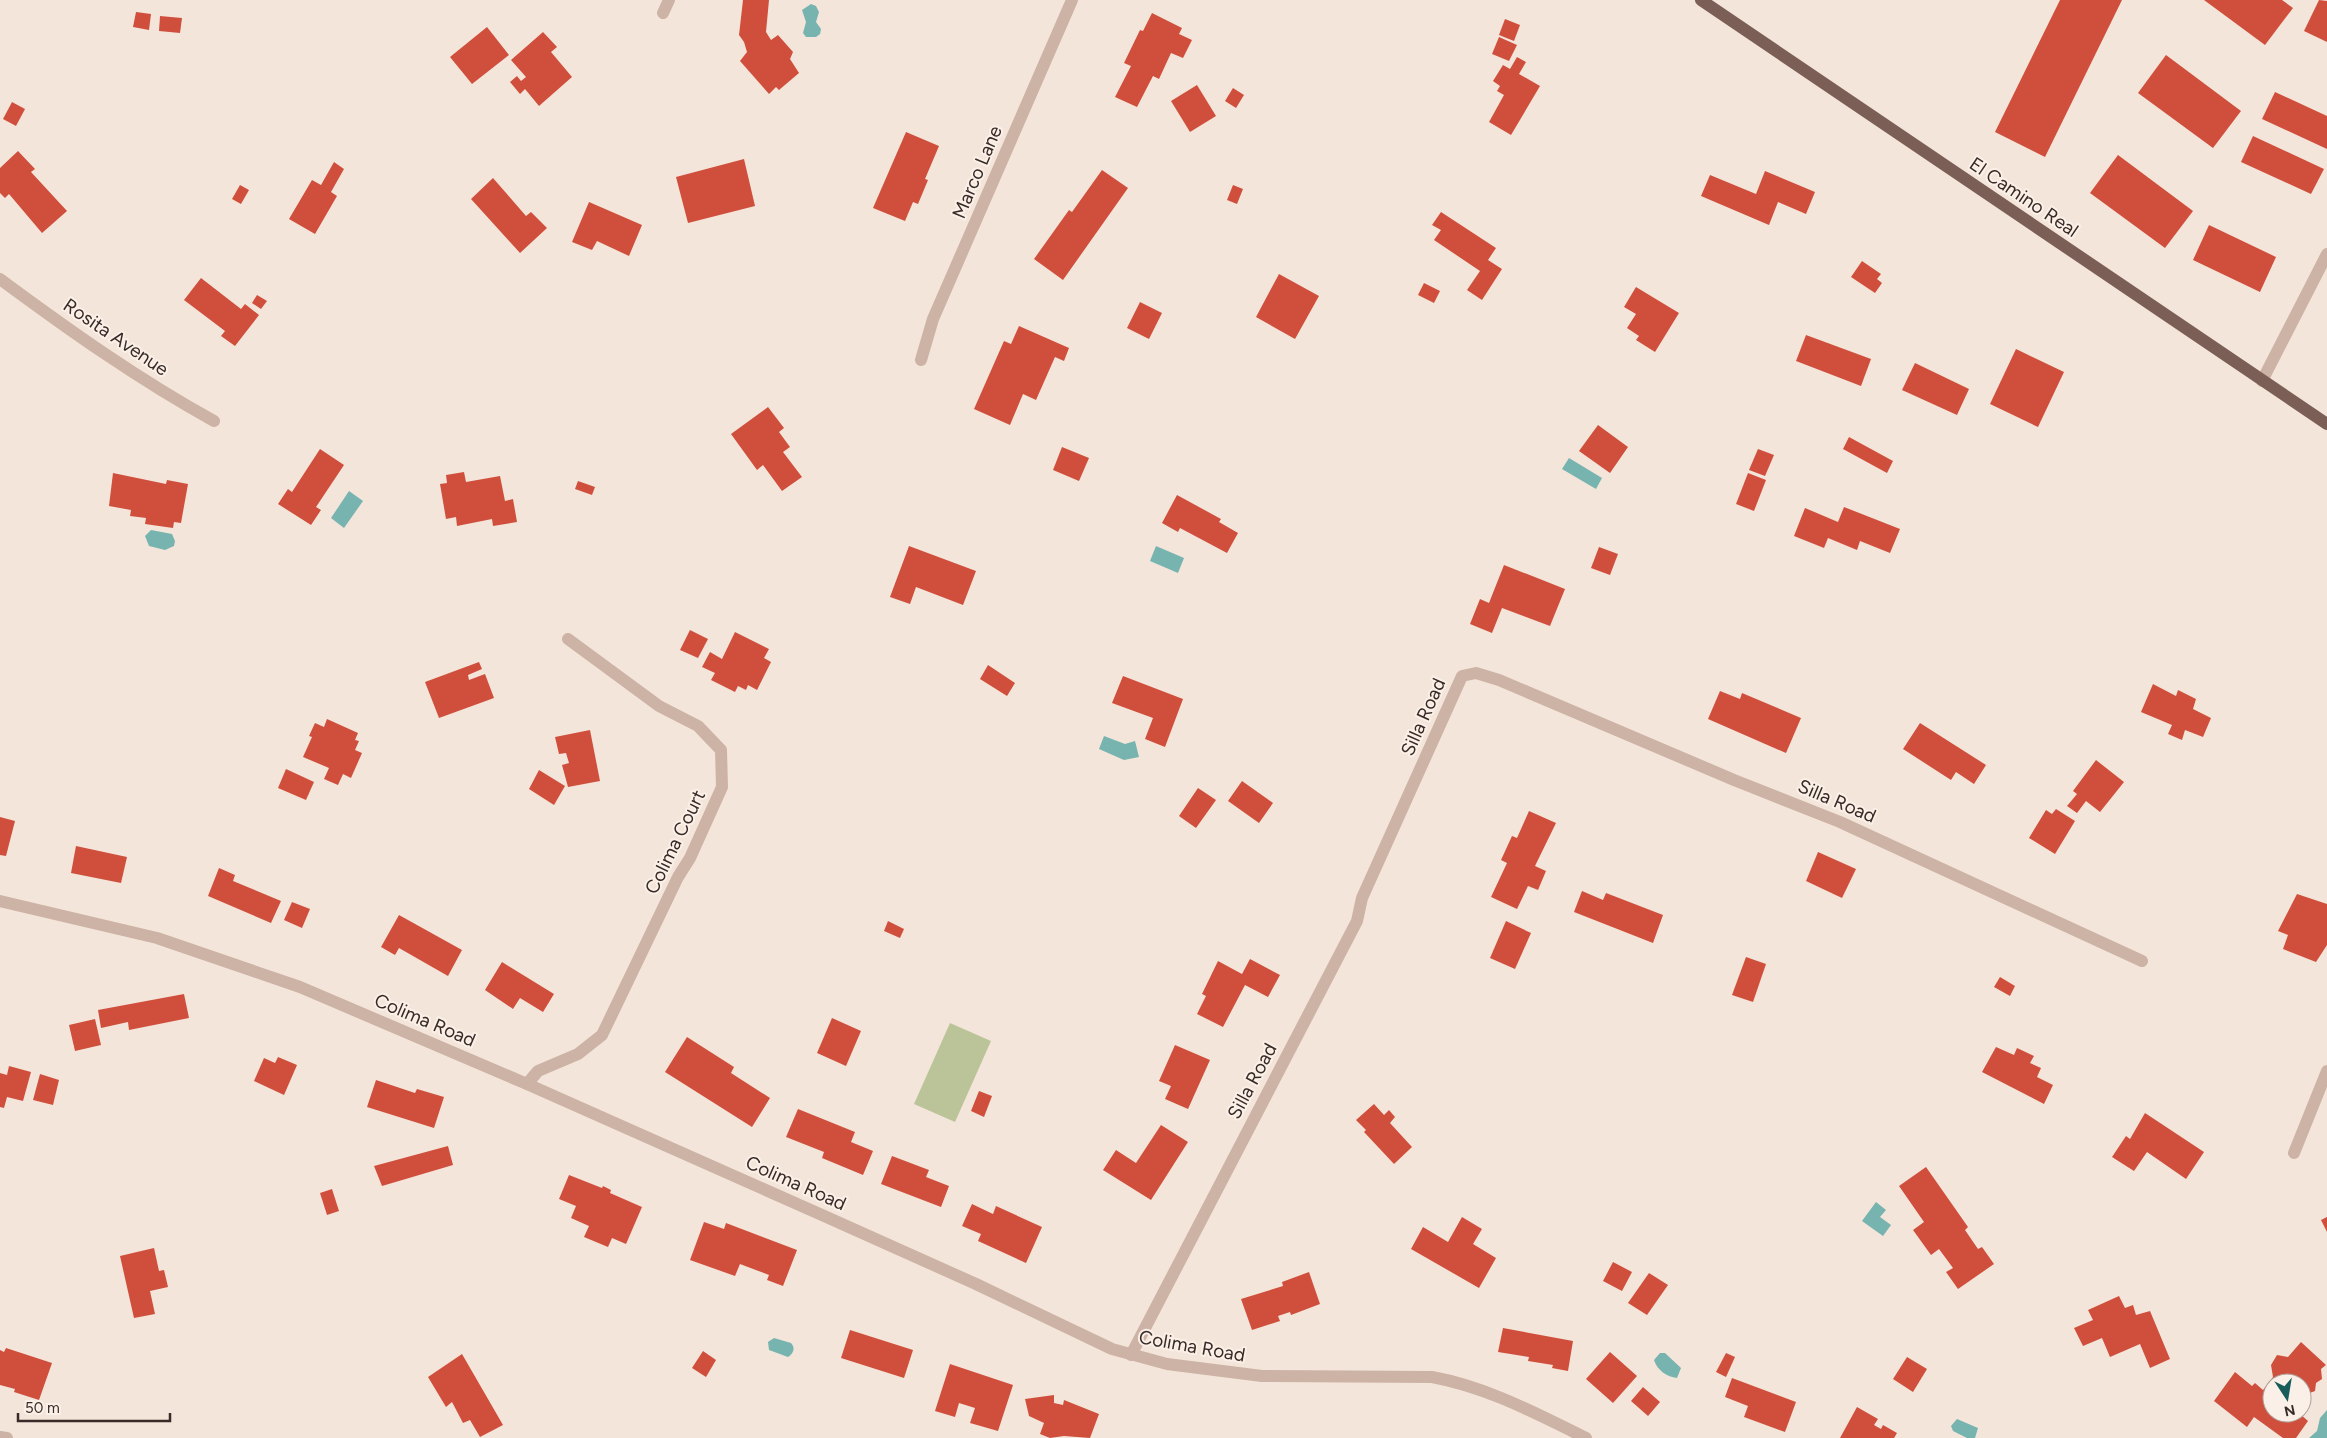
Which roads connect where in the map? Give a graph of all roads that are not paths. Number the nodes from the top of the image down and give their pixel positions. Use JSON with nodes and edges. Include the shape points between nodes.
{"nodes":[{"id":1,"x":669,"y":0,"type":"edge"},
{"id":2,"x":1072,"y":0,"type":"edge"},
{"id":3,"x":1701,"y":0,"type":"edge"},
{"id":4,"x":663,"y":13,"type":"dead end"},
{"id":5,"x":2327,"y":254,"type":"edge"},
{"id":6,"x":0,"y":279,"type":"edge"},
{"id":7,"x":921,"y":360,"type":"dead end"},
{"id":8,"x":2262,"y":381,"type":"junction"},
{"id":9,"x":214,"y":421,"type":"dead end"},
{"id":10,"x":2327,"y":424,"type":"edge"},
{"id":11,"x":568,"y":639,"type":"dead end"},
{"id":12,"x":0,"y":901,"type":"edge"},
{"id":13,"x":2142,"y":961,"type":"dead end"},
{"id":14,"x":2327,"y":1071,"type":"edge"},
{"id":15,"x":527,"y":1084,"type":"junction"},
{"id":16,"x":2294,"y":1153,"type":"dead end"},
{"id":17,"x":1130,"y":1355,"type":"junction"},
{"id":18,"x":0,"y":1437,"type":"edge"},
{"id":19,"x":7,"y":1438,"type":"edge"},
{"id":20,"x":1586,"y":1438,"type":"edge"}],
"edges":[{"from":1,"to":4,"type":"street"},
{"from":2,"to":7,"type":"street","name":"Marco Lane","via":[[933,319]]},
{"from":3,"to":8,"type":"main road","name":"El Camino Real"},
{"from":5,"to":8,"type":"street"},
{"from":6,"to":9,"type":"street","name":"Rosita Avenue","via":[[79,337],[168,396]]},
{"from":8,"to":10,"type":"main road","name":"El Camino Real"},
{"from":11,"to":15,"type":"street","name":"Colima Court","via":[[659,706],[698,726],[721,750],[722,787],[602,1035],[578,1054],[538,1071]]},
{"from":12,"to":15,"type":"street","name":"Colima Road","via":[[157,938],[228,961],[300,987]]},
{"from":13,"to":17,"type":"street","name":"Silla Road","via":[[1840,822],[1498,680],[1476,673],[1462,676],[1362,898],[1358,921]]},
{"from":14,"to":16,"type":"street"},
{"from":15,"to":17,"type":"street","name":"Colima Road"},
{"from":17,"to":20,"type":"street","name":"Colima Road","via":[[1167,1364],[1262,1376],[1432,1377],[1459,1382],[1515,1403]]},
{"from":18,"to":19,"type":"street"}]}
